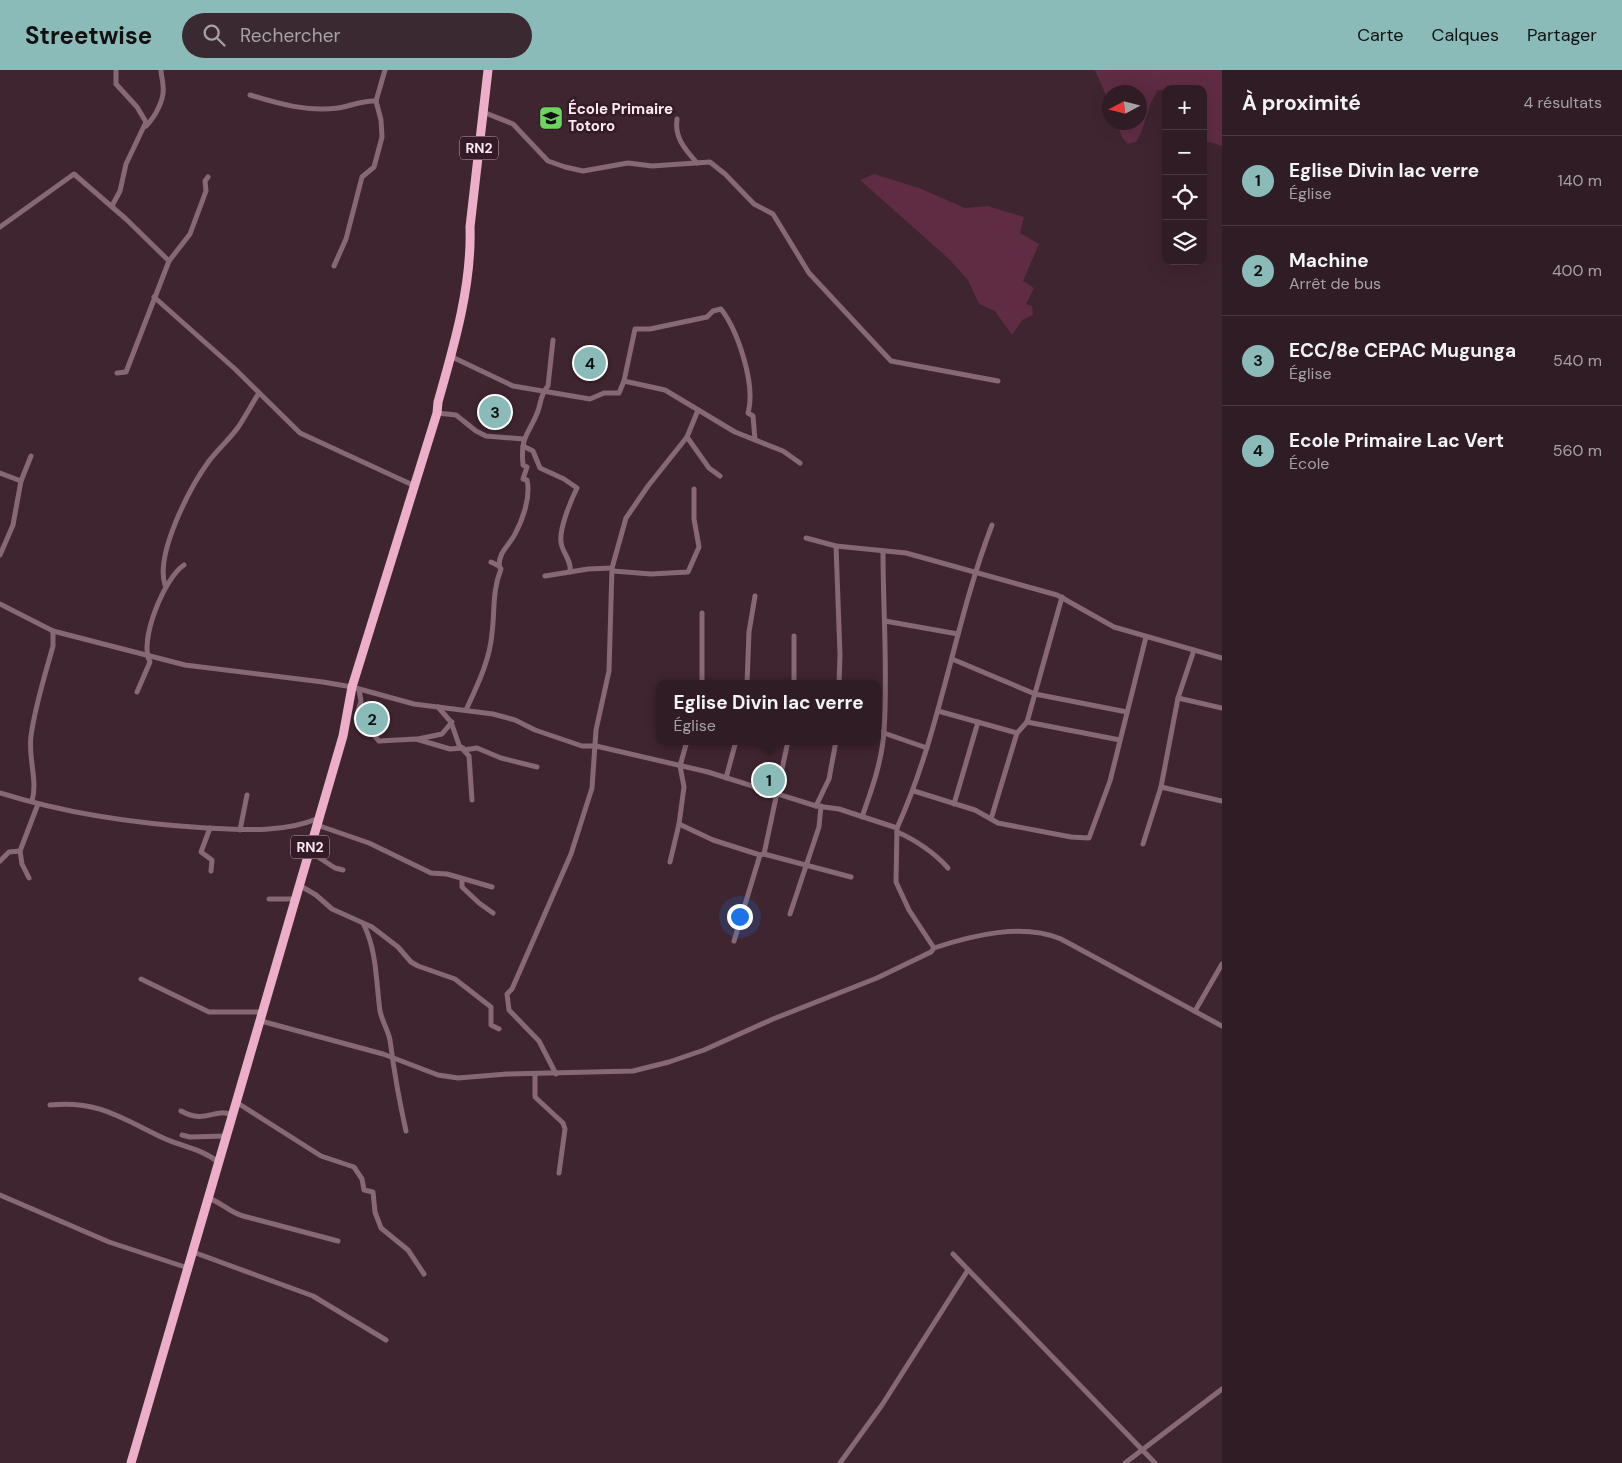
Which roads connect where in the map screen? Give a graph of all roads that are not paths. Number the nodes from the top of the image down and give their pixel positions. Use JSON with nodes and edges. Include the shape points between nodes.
{"nodes":[{"id":1,"x":116,"y":70,"type":"edge"},
{"id":2,"x":161,"y":70,"type":"edge"},
{"id":3,"x":386,"y":70,"type":"edge"},
{"id":4,"x":488,"y":70,"type":"edge"},
{"id":5,"x":250,"y":95,"type":"dead end"},
{"id":6,"x":376,"y":101,"type":"junction"},
{"id":7,"x":484,"y":112,"type":"junction"},
{"id":8,"x":677,"y":119,"type":"dead end"},
{"id":9,"x":146,"y":126,"type":"junction"},
{"id":10,"x":697,"y":163,"type":"junction"},
{"id":11,"x":208,"y":177,"type":"dead end"},
{"id":12,"x":112,"y":206,"type":"junction"},
{"id":13,"x":0,"y":227,"type":"edge"},
{"id":14,"x":169,"y":261,"type":"junction"},
{"id":15,"x":334,"y":266,"type":"dead end"},
{"id":16,"x":154,"y":297,"type":"junction"},
{"id":17,"x":553,"y":340,"type":"dead end"},
{"id":18,"x":450,"y":356,"type":"junction"},
{"id":19,"x":118,"y":373,"type":"dead end"},
{"id":20,"x":624,"y":381,"type":"junction"},
{"id":21,"x":998,"y":381,"type":"dead end"},
{"id":22,"x":543,"y":391,"type":"junction"},
{"id":23,"x":259,"y":393,"type":"junction"},
{"id":24,"x":698,"y":410,"type":"junction"},
{"id":25,"x":437,"y":413,"type":"junction"},
{"id":26,"x":688,"y":437,"type":"junction"},
{"id":27,"x":524,"y":439,"type":"junction"},
{"id":28,"x":755,"y":440,"type":"junction"},
{"id":29,"x":523,"y":446,"type":"junction"},
{"id":30,"x":31,"y":456,"type":"dead end"},
{"id":31,"x":800,"y":464,"type":"dead end"},
{"id":32,"x":0,"y":473,"type":"edge"},
{"id":33,"x":720,"y":476,"type":"dead end"},
{"id":34,"x":21,"y":481,"type":"junction"},
{"id":35,"x":416,"y":486,"type":"junction"},
{"id":36,"x":694,"y":489,"type":"dead end"},
{"id":37,"x":992,"y":525,"type":"dead end"},
{"id":38,"x":806,"y":538,"type":"dead end"},
{"id":39,"x":836,"y":546,"type":"junction"},
{"id":40,"x":883,"y":551,"type":"junction"},
{"id":41,"x":0,"y":555,"type":"edge"},
{"id":42,"x":490,"y":562,"type":"dead end"},
{"id":43,"x":184,"y":565,"type":"dead end"},
{"id":44,"x":500,"y":566,"type":"junction"},
{"id":45,"x":612,"y":569,"type":"junction"},
{"id":46,"x":974,"y":571,"type":"junction"},
{"id":47,"x":570,"y":572,"type":"junction"},
{"id":48,"x":545,"y":576,"type":"dead end"},
{"id":49,"x":165,"y":585,"type":"junction"},
{"id":50,"x":755,"y":596,"type":"dead end"},
{"id":51,"x":1062,"y":597,"type":"junction"},
{"id":52,"x":0,"y":604,"type":"edge"},
{"id":53,"x":702,"y":613,"type":"dead end"},
{"id":54,"x":885,"y":621,"type":"junction"},
{"id":55,"x":53,"y":631,"type":"junction"},
{"id":56,"x":958,"y":634,"type":"junction"},
{"id":57,"x":794,"y":636,"type":"dead end"},
{"id":58,"x":1146,"y":637,"type":"junction"},
{"id":59,"x":1194,"y":650,"type":"junction"},
{"id":60,"x":146,"y":655,"type":"junction"},
{"id":61,"x":1222,"y":658,"type":"edge"},
{"id":62,"x":952,"y":659,"type":"junction"},
{"id":63,"x":702,"y":680,"type":"edge"},
{"id":64,"x":748,"y":680,"type":"edge"},
{"id":65,"x":794,"y":680,"type":"edge"},
{"id":66,"x":839,"y":680,"type":"edge"},
{"id":67,"x":356,"y":689,"type":"junction"},
{"id":68,"x":137,"y":692,"type":"dead end"},
{"id":69,"x":1035,"y":694,"type":"junction"},
{"id":70,"x":1178,"y":698,"type":"junction"},
{"id":71,"x":437,"y":707,"type":"junction"},
{"id":72,"x":1222,"y":708,"type":"edge"},
{"id":73,"x":466,"y":710,"type":"junction"},
{"id":74,"x":938,"y":711,"type":"junction"},
{"id":75,"x":1127,"y":712,"type":"junction"},
{"id":76,"x":452,"y":722,"type":"junction"},
{"id":77,"x":978,"y":722,"type":"junction"},
{"id":78,"x":1027,"y":722,"type":"junction"},
{"id":79,"x":881,"y":732,"type":"edge"},
{"id":80,"x":1017,"y":733,"type":"junction"},
{"id":81,"x":417,"y":740,"type":"junction"},
{"id":82,"x":1120,"y":740,"type":"junction"},
{"id":83,"x":686,"y":745,"type":"edge"},
{"id":84,"x":735,"y":745,"type":"edge"},
{"id":85,"x":787,"y":745,"type":"edge"},
{"id":86,"x":835,"y":745,"type":"edge"},
{"id":87,"x":879,"y":745,"type":"edge"},
{"id":88,"x":596,"y":746,"type":"junction"},
{"id":89,"x":927,"y":748,"type":"junction"},
{"id":90,"x":463,"y":749,"type":"junction"},
{"id":91,"x":680,"y":766,"type":"junction"},
{"id":92,"x":537,"y":767,"type":"dead end"},
{"id":93,"x":726,"y":778,"type":"junction"},
{"id":94,"x":1161,"y":786,"type":"junction"},
{"id":95,"x":914,"y":791,"type":"junction"},
{"id":96,"x":0,"y":793,"type":"edge"},
{"id":97,"x":779,"y":793,"type":"junction"},
{"id":98,"x":248,"y":795,"type":"dead end"},
{"id":99,"x":472,"y":800,"type":"dead end"},
{"id":100,"x":32,"y":801,"type":"junction"},
{"id":101,"x":1222,"y":801,"type":"edge"},
{"id":102,"x":38,"y":804,"type":"junction"},
{"id":103,"x":954,"y":804,"type":"junction"},
{"id":104,"x":818,"y":806,"type":"junction"},
{"id":105,"x":862,"y":817,"type":"junction"},
{"id":106,"x":991,"y":819,"type":"junction"},
{"id":107,"x":318,"y":821,"type":"junction"},
{"id":108,"x":679,"y":824,"type":"junction"},
{"id":109,"x":210,"y":828,"type":"junction"},
{"id":110,"x":240,"y":830,"type":"junction"},
{"id":111,"x":897,"y":830,"type":"junction"},
{"id":112,"x":1142,"y":844,"type":"dead end"},
{"id":113,"x":309,"y":851,"type":"junction"},
{"id":114,"x":20,"y":852,"type":"junction"},
{"id":115,"x":762,"y":854,"type":"junction"},
{"id":116,"x":0,"y":861,"type":"edge"},
{"id":117,"x":670,"y":862,"type":"dead end"},
{"id":118,"x":807,"y":866,"type":"junction"},
{"id":119,"x":948,"y":868,"type":"dead end"},
{"id":120,"x":343,"y":870,"type":"dead end"},
{"id":121,"x":211,"y":871,"type":"dead end"},
{"id":122,"x":850,"y":877,"type":"dead end"},
{"id":123,"x":29,"y":878,"type":"dead end"},
{"id":124,"x":462,"y":880,"type":"junction"},
{"id":125,"x":299,"y":886,"type":"junction"},
{"id":126,"x":492,"y":887,"type":"dead end"},
{"id":127,"x":269,"y":899,"type":"dead end"},
{"id":128,"x":296,"y":899,"type":"junction"},
{"id":129,"x":493,"y":913,"type":"dead end"},
{"id":130,"x":790,"y":914,"type":"dead end"},
{"id":131,"x":364,"y":925,"type":"junction"},
{"id":132,"x":734,"y":941,"type":"dead end"},
{"id":133,"x":934,"y":948,"type":"junction"},
{"id":134,"x":1222,"y":964,"type":"edge"},
{"id":135,"x":141,"y":980,"type":"dead end"},
{"id":136,"x":1195,"y":1011,"type":"junction"},
{"id":137,"x":263,"y":1012,"type":"junction"},
{"id":138,"x":261,"y":1021,"type":"junction"},
{"id":139,"x":1222,"y":1026,"type":"edge"},
{"id":140,"x":499,"y":1029,"type":"dead end"},
{"id":141,"x":392,"y":1057,"type":"junction"},
{"id":142,"x":535,"y":1074,"type":"junction"},
{"id":143,"x":556,"y":1074,"type":"junction"},
{"id":144,"x":236,"y":1102,"type":"junction"},
{"id":145,"x":50,"y":1105,"type":"dead end"},
{"id":146,"x":181,"y":1111,"type":"dead end"},
{"id":147,"x":232,"y":1115,"type":"junction"},
{"id":148,"x":406,"y":1131,"type":"dead end"},
{"id":149,"x":182,"y":1135,"type":"dead end"},
{"id":150,"x":226,"y":1136,"type":"junction"},
{"id":151,"x":218,"y":1162,"type":"junction"},
{"id":152,"x":559,"y":1173,"type":"dead end"},
{"id":153,"x":0,"y":1195,"type":"edge"},
{"id":154,"x":208,"y":1198,"type":"junction"},
{"id":155,"x":338,"y":1241,"type":"dead end"},
{"id":156,"x":193,"y":1252,"type":"junction"},
{"id":157,"x":953,"y":1254,"type":"dead end"},
{"id":158,"x":188,"y":1268,"type":"junction"},
{"id":159,"x":968,"y":1270,"type":"junction"},
{"id":160,"x":424,"y":1274,"type":"dead end"},
{"id":161,"x":386,"y":1340,"type":"dead end"},
{"id":162,"x":1222,"y":1389,"type":"edge"},
{"id":163,"x":1142,"y":1449,"type":"junction"},
{"id":164,"x":131,"y":1463,"type":"edge"},
{"id":165,"x":840,"y":1463,"type":"edge"},
{"id":166,"x":1125,"y":1463,"type":"edge"},
{"id":167,"x":1155,"y":1463,"type":"edge"}],
"edges":[{"from":1,"to":9,"type":"street","via":[[116,84],[137,107]]},
{"from":2,"to":9,"type":"street","via":[[164,86],[161,101]]},
{"from":3,"to":6,"type":"street"},
{"from":4,"to":7,"type":"highway","number":"RN2"},
{"from":5,"to":6,"type":"street","via":[[311,110],[340,108],[362,100]]},
{"from":6,"to":15,"type":"street","via":[[382,137],[374,167],[362,177],[346,239]]},
{"from":7,"to":10,"type":"street","via":[[513,124],[548,160],[565,167],[584,171],[628,163],[652,166]]},
{"from":7,"to":18,"type":"highway","number":"RN2","via":[[470,227],[471,250]]},
{"from":8,"to":10,"type":"street","via":[[681,145]]},
{"from":9,"to":12,"type":"street","via":[[126,164],[120,191]]},
{"from":10,"to":21,"type":"street","via":[[710,162],[754,204],[773,214],[810,273],[891,361]]},
{"from":11,"to":14,"type":"street","via":[[190,234]]},
{"from":12,"to":13,"type":"street","via":[[74,174]]},
{"from":12,"to":14,"type":"street"},
{"from":14,"to":16,"type":"street"},
{"from":16,"to":19,"type":"street","via":[[126,372]]},
{"from":16,"to":23,"type":"street"},
{"from":17,"to":22,"type":"street","via":[[548,386]]},
{"from":18,"to":22,"type":"street","via":[[513,386]]},
{"from":18,"to":25,"type":"highway","number":"RN2"},
{"from":20,"to":22,"type":"street","via":[[619,393],[604,393],[590,399]]},
{"from":20,"to":24,"type":"street","via":[[665,390]]},
{"from":20,"to":28,"type":"street","via":[[635,329],[707,317],[721,309],[737,336],[743,358],[750,399],[748,413],[753,416]]},
{"from":22,"to":27,"type":"street"},
{"from":23,"to":35,"type":"street","via":[[300,433]]},
{"from":23,"to":49,"type":"street","via":[[238,428],[195,482],[169,542],[162,576]]},
{"from":24,"to":26,"type":"street"},
{"from":24,"to":28,"type":"street"},
{"from":25,"to":27,"type":"street","via":[[456,415],[486,436]]},
{"from":25,"to":35,"type":"highway","number":"RN2"},
{"from":26,"to":33,"type":"street","via":[[709,468]]},
{"from":26,"to":45,"type":"street","via":[[626,518]]},
{"from":27,"to":29,"type":"street"},
{"from":28,"to":31,"type":"street","via":[[783,451]]},
{"from":29,"to":44,"type":"street","via":[[524,465],[527,467],[524,478],[529,492],[520,524],[502,551]]},
{"from":29,"to":47,"type":"street","via":[[533,451],[540,468],[564,478],[577,488],[560,535],[571,565]]},
{"from":30,"to":34,"type":"street"},
{"from":32,"to":34,"type":"street"},
{"from":34,"to":41,"type":"street","via":[[13,525]]},
{"from":35,"to":67,"type":"highway","number":"RN2"},
{"from":36,"to":45,"type":"street","via":[[694,520],[699,547],[688,572],[651,574]]},
{"from":37,"to":46,"type":"street"},
{"from":38,"to":39,"type":"street"},
{"from":39,"to":40,"type":"street"},
{"from":39,"to":66,"type":"street"},
{"from":40,"to":46,"type":"street"},
{"from":40,"to":54,"type":"street"},
{"from":42,"to":44,"type":"street"},
{"from":43,"to":49,"type":"street"},
{"from":44,"to":73,"type":"street","via":[[495,583],[491,639]]},
{"from":45,"to":47,"type":"street"},
{"from":45,"to":88,"type":"street","via":[[609,671],[596,730]]},
{"from":46,"to":51,"type":"street"},
{"from":46,"to":56,"type":"street"},
{"from":47,"to":48,"type":"street"},
{"from":49,"to":60,"type":"street","via":[[152,621]]},
{"from":50,"to":64,"type":"street","via":[[749,632]]},
{"from":51,"to":58,"type":"street","via":[[1114,628]]},
{"from":51,"to":69,"type":"street"},
{"from":52,"to":55,"type":"street"},
{"from":53,"to":63,"type":"street"},
{"from":54,"to":56,"type":"street"},
{"from":54,"to":79,"type":"street"},
{"from":55,"to":60,"type":"street"},
{"from":55,"to":100,"type":"street","via":[[53,646],[31,736]]},
{"from":56,"to":62,"type":"street"},
{"from":57,"to":65,"type":"street"},
{"from":58,"to":59,"type":"street"},
{"from":58,"to":75,"type":"street"},
{"from":59,"to":61,"type":"street"},
{"from":59,"to":70,"type":"street"},
{"from":60,"to":67,"type":"street","via":[[185,665]]},
{"from":60,"to":68,"type":"street","via":[[149,668]]},
{"from":62,"to":69,"type":"street"},
{"from":62,"to":74,"type":"street"},
{"from":67,"to":71,"type":"street"},
{"from":67,"to":81,"type":"street","via":[[361,700],[356,718],[363,720],[362,728],[379,742]]},
{"from":67,"to":107,"type":"highway","number":"RN2"},
{"from":69,"to":75,"type":"street"},
{"from":69,"to":78,"type":"street"},
{"from":70,"to":72,"type":"street"},
{"from":70,"to":94,"type":"street"},
{"from":71,"to":73,"type":"street"},
{"from":71,"to":76,"type":"street"},
{"from":73,"to":88,"type":"street","via":[[515,720],[582,746]]},
{"from":74,"to":77,"type":"street"},
{"from":74,"to":89,"type":"street"},
{"from":75,"to":82,"type":"street"},
{"from":76,"to":81,"type":"street","via":[[442,734]]},
{"from":76,"to":90,"type":"street"},
{"from":77,"to":80,"type":"street"},
{"from":77,"to":103,"type":"street"},
{"from":78,"to":80,"type":"street"},
{"from":78,"to":82,"type":"street"},
{"from":79,"to":89,"type":"street"},
{"from":80,"to":106,"type":"street"},
{"from":81,"to":90,"type":"street"},
{"from":82,"to":106,"type":"street","via":[[1110,781],[1089,838],[998,823]]},
{"from":83,"to":91,"type":"street"},
{"from":84,"to":93,"type":"street"},
{"from":85,"to":97,"type":"street"},
{"from":86,"to":104,"type":"street","via":[[829,779]]},
{"from":87,"to":105,"type":"street","via":[[874,781]]},
{"from":88,"to":91,"type":"street"},
{"from":88,"to":143,"type":"street","via":[[592,788],[572,854],[506,1000],[509,1010],[539,1040]]},
{"from":89,"to":95,"type":"street"},
{"from":90,"to":92,"type":"street","via":[[478,748]]},
{"from":90,"to":99,"type":"street","via":[[471,762]]},
{"from":91,"to":93,"type":"street"},
{"from":91,"to":108,"type":"street","via":[[684,787]]},
{"from":93,"to":97,"type":"street"},
{"from":94,"to":101,"type":"street"},
{"from":94,"to":112,"type":"street"},
{"from":95,"to":103,"type":"street"},
{"from":95,"to":111,"type":"street"},
{"from":96,"to":100,"type":"street"},
{"from":97,"to":104,"type":"street"},
{"from":97,"to":115,"type":"street"},
{"from":98,"to":110,"type":"street"},
{"from":100,"to":102,"type":"street"},
{"from":102,"to":109,"type":"street","via":[[155,825]]},
{"from":102,"to":114,"type":"street"},
{"from":103,"to":106,"type":"street"},
{"from":104,"to":105,"type":"street"},
{"from":104,"to":118,"type":"street","via":[[819,828]]},
{"from":105,"to":111,"type":"street"},
{"from":107,"to":110,"type":"street","via":[[298,826]]},
{"from":107,"to":113,"type":"highway","number":"RN2"},
{"from":107,"to":124,"type":"street","via":[[431,873],[447,874]]},
{"from":108,"to":115,"type":"street","via":[[713,840]]},
{"from":108,"to":117,"type":"street"},
{"from":109,"to":110,"type":"street"},
{"from":109,"to":121,"type":"street","via":[[201,852],[212,860]]},
{"from":111,"to":119,"type":"street","via":[[938,856]]},
{"from":111,"to":133,"type":"street","via":[[896,882],[909,910]]},
{"from":113,"to":120,"type":"street"},
{"from":113,"to":125,"type":"highway","number":"RN2"},
{"from":114,"to":116,"type":"street","via":[[9,852]]},
{"from":114,"to":123,"type":"street"},
{"from":115,"to":118,"type":"street"},
{"from":115,"to":132,"type":"street"},
{"from":118,"to":122,"type":"street"},
{"from":118,"to":130,"type":"street"},
{"from":124,"to":126,"type":"street"},
{"from":124,"to":129,"type":"street","via":[[466,891]]},
{"from":125,"to":128,"type":"highway","number":"RN2"},
{"from":125,"to":131,"type":"street","via":[[332,909]]},
{"from":127,"to":128,"type":"street"},
{"from":128,"to":137,"type":"highway","number":"RN2"},
{"from":131,"to":140,"type":"street","via":[[387,938],[418,966],[456,980],[474,993],[491,1007],[491,1024]]},
{"from":131,"to":141,"type":"street","via":[[376,963],[381,1014],[390,1039]]},
{"from":133,"to":136,"type":"street","via":[[971,936],[1017,932],[1051,935]]},
{"from":133,"to":143,"type":"street","via":[[876,978],[669,1062],[633,1072]]},
{"from":134,"to":136,"type":"street"},
{"from":135,"to":137,"type":"street","via":[[209,1012]]},
{"from":136,"to":139,"type":"street"},
{"from":137,"to":138,"type":"highway","number":"RN2"},
{"from":138,"to":141,"type":"street"},
{"from":138,"to":144,"type":"highway","number":"RN2"},
{"from":141,"to":142,"type":"street","via":[[438,1075],[458,1078]]},
{"from":141,"to":148,"type":"street"},
{"from":142,"to":143,"type":"street"},
{"from":142,"to":152,"type":"street","via":[[535,1097],[563,1123],[565,1129]]},
{"from":144,"to":147,"type":"highway","number":"RN2"},
{"from":144,"to":160,"type":"street","via":[[321,1156],[354,1167],[362,1178],[364,1190],[373,1192],[381,1228],[408,1250]]},
{"from":145,"to":151,"type":"street","via":[[71,1103],[118,1114],[158,1136],[208,1154]]},
{"from":146,"to":147,"type":"street","via":[[197,1118],[224,1112]]},
{"from":147,"to":150,"type":"highway","number":"RN2"},
{"from":149,"to":150,"type":"street","via":[[190,1138]]},
{"from":150,"to":151,"type":"highway","number":"RN2"},
{"from":151,"to":154,"type":"highway","number":"RN2"},
{"from":153,"to":158,"type":"street","via":[[109,1242]]},
{"from":154,"to":155,"type":"street","via":[[243,1216]]},
{"from":154,"to":156,"type":"highway","number":"RN2"},
{"from":156,"to":158,"type":"highway","number":"RN2"},
{"from":156,"to":161,"type":"street","via":[[313,1296]]},
{"from":157,"to":159,"type":"street"},
{"from":158,"to":164,"type":"highway","number":"RN2"},
{"from":159,"to":163,"type":"street"},
{"from":159,"to":165,"type":"street","via":[[882,1405]]},
{"from":162,"to":163,"type":"street"},
{"from":163,"to":166,"type":"street"},
{"from":163,"to":167,"type":"street"}]}
